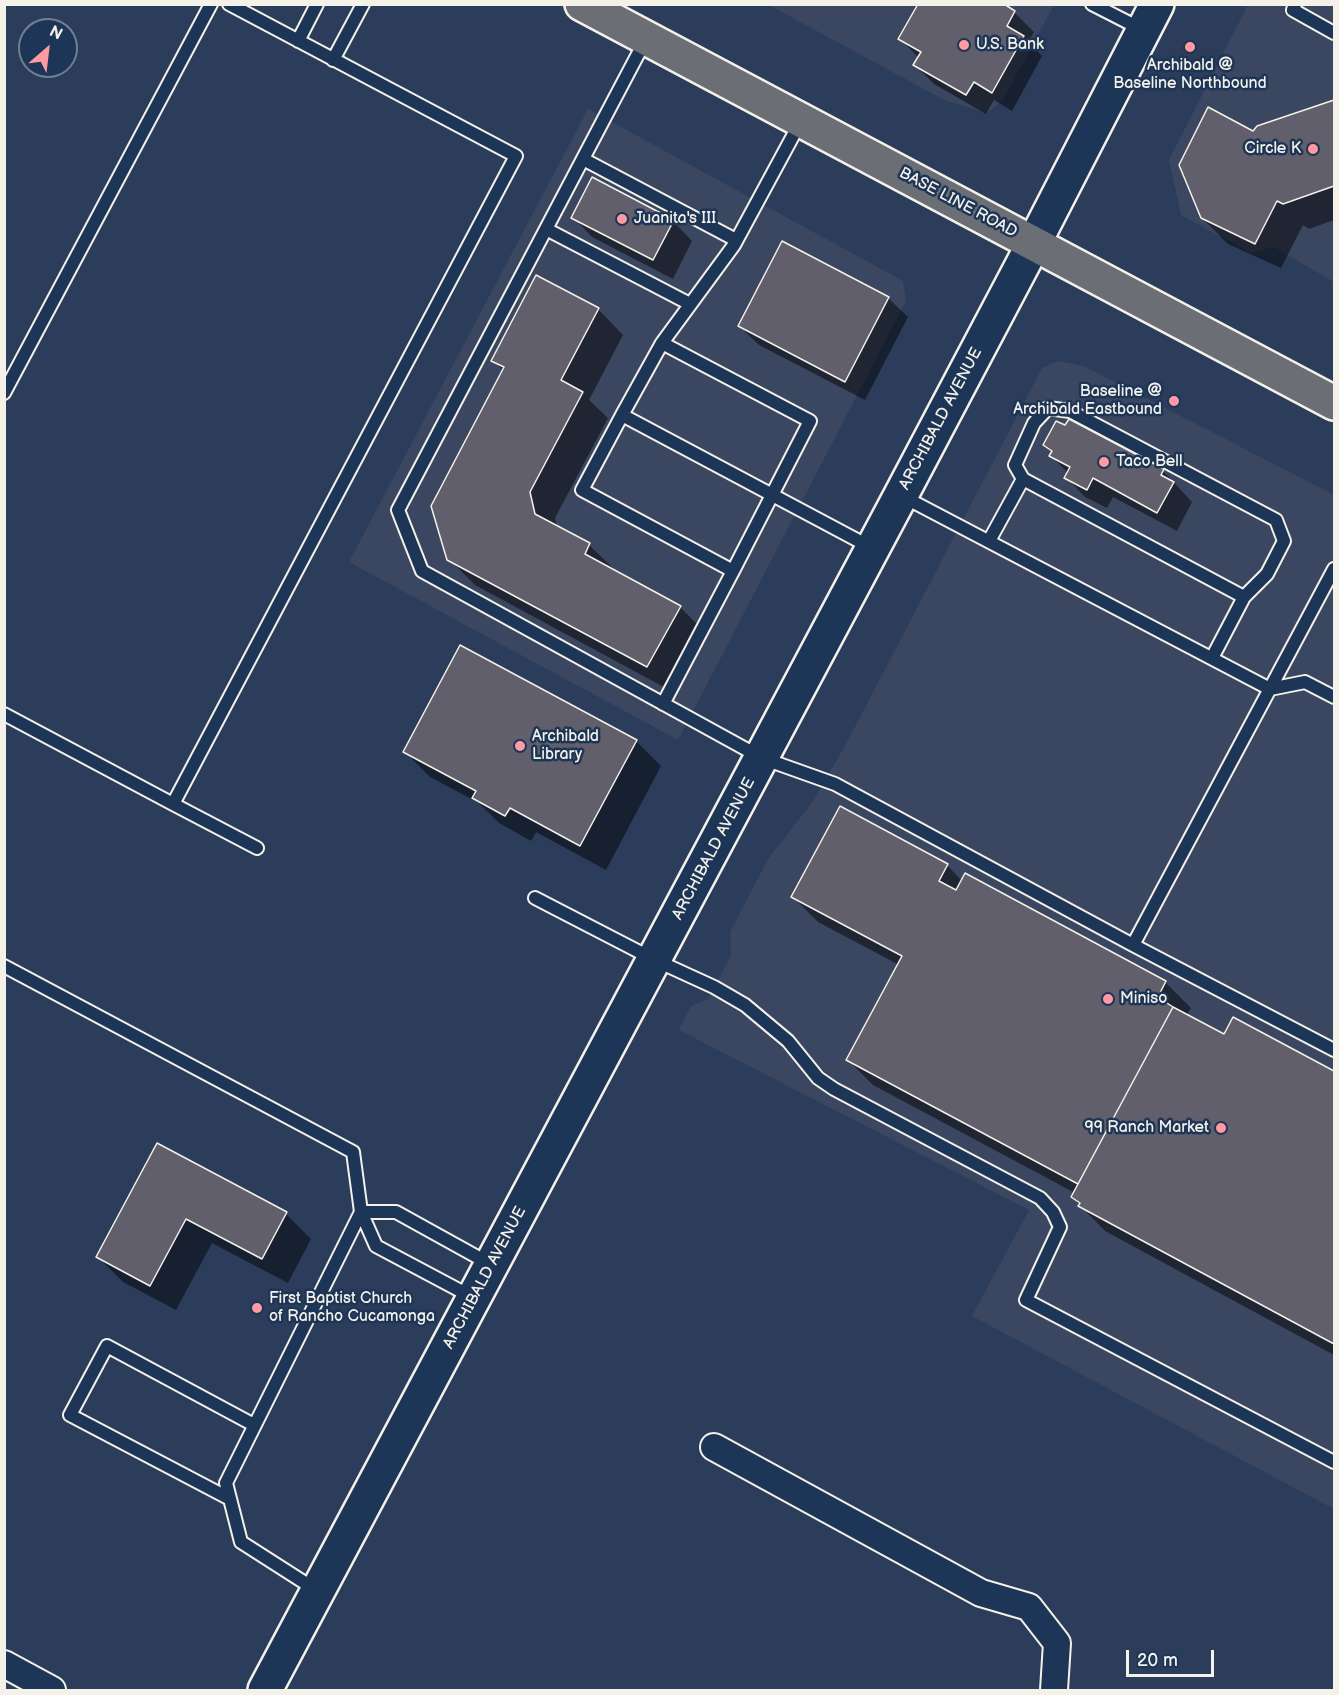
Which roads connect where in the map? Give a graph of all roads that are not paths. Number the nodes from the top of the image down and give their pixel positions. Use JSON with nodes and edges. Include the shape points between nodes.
{"nodes":[{"id":1,"x":211,"y":4,"type":"edge"},
{"id":2,"x":229,"y":4,"type":"edge"},
{"id":3,"x":317,"y":4,"type":"edge"},
{"id":4,"x":363,"y":4,"type":"edge"},
{"id":5,"x":582,"y":4,"type":"edge"},
{"id":6,"x":1092,"y":4,"type":"edge"},
{"id":7,"x":1295,"y":4,"type":"edge"},
{"id":8,"x":1150,"y":18,"type":"edge"},
{"id":9,"x":1335,"y":33,"type":"edge"},
{"id":10,"x":646,"y":38,"type":"junction"},
{"id":11,"x":298,"y":41,"type":"junction"},
{"id":12,"x":333,"y":60,"type":"junction"},
{"id":13,"x":801,"y":120,"type":"junction"},
{"id":14,"x":583,"y":159,"type":"junction"},
{"id":15,"x":546,"y":229,"type":"junction"},
{"id":16,"x":736,"y":240,"type":"junction"},
{"id":17,"x":1034,"y":243,"type":"junction"},
{"id":18,"x":690,"y":304,"type":"junction"},
{"id":19,"x":662,"y":343,"type":"junction"},
{"id":20,"x":4,"y":393,"type":"edge"},
{"id":21,"x":1334,"y":401,"type":"edge"},
{"id":22,"x":622,"y":415,"type":"junction"},
{"id":23,"x":1023,"y":479,"type":"junction"},
{"id":24,"x":772,"y":495,"type":"junction"},
{"id":25,"x":901,"y":495,"type":"junction"},
{"id":26,"x":989,"y":541,"type":"junction"},
{"id":27,"x":873,"y":548,"type":"junction"},
{"id":28,"x":1335,"y":569,"type":"edge"},
{"id":29,"x":733,"y":571,"type":"junction"},
{"id":30,"x":1244,"y":597,"type":"junction"},
{"id":31,"x":1212,"y":658,"type":"junction"},
{"id":32,"x":1270,"y":689,"type":"junction"},
{"id":33,"x":1335,"y":697,"type":"edge"},
{"id":34,"x":663,"y":704,"type":"junction"},
{"id":35,"x":4,"y":714,"type":"edge"},
{"id":36,"x":762,"y":759,"type":"junction"},
{"id":37,"x":173,"y":804,"type":"junction"},
{"id":38,"x":257,"y":848,"type":"dead end"},
{"id":39,"x":535,"y":898,"type":"dead end"},
{"id":40,"x":1133,"y":945,"type":"junction"},
{"id":41,"x":655,"y":960,"type":"junction"},
{"id":42,"x":4,"y":966,"type":"edge"},
{"id":43,"x":1335,"y":1050,"type":"edge"},
{"id":44,"x":360,"y":1212,"type":"junction"},
{"id":45,"x":492,"y":1265,"type":"junction"},
{"id":46,"x":474,"y":1299,"type":"junction"},
{"id":47,"x":254,"y":1425,"type":"junction"},
{"id":48,"x":714,"y":1447,"type":"dead end"},
{"id":49,"x":1335,"y":1462,"type":"edge"},
{"id":50,"x":230,"y":1499,"type":"junction"},
{"id":51,"x":318,"y":1591,"type":"junction"},
{"id":52,"x":4,"y":1665,"type":"edge"},
{"id":53,"x":52,"y":1690,"type":"edge"},
{"id":54,"x":265,"y":1690,"type":"edge"},
{"id":55,"x":1054,"y":1690,"type":"edge"}],
"edges":[{"from":1,"to":20,"type":"lane"},
{"from":2,"to":11,"type":"lane"},
{"from":3,"to":11,"type":"lane"},
{"from":4,"to":12,"type":"lane"},
{"from":5,"to":10,"type":"main road","name":"BASE LINE ROAD"},
{"from":6,"to":8,"type":"lane"},
{"from":7,"to":9,"type":"lane","via":[[1293,10]]},
{"from":8,"to":17,"type":"main road","name":"ARCHIBALD AVENUE"},
{"from":10,"to":13,"type":"main road","name":"BASE LINE ROAD"},
{"from":10,"to":14,"type":"lane"},
{"from":11,"to":12,"type":"lane"},
{"from":12,"to":37,"type":"lane","via":[[516,156]]},
{"from":13,"to":16,"type":"lane"},
{"from":13,"to":17,"type":"main road","name":"BASE LINE ROAD"},
{"from":14,"to":15,"type":"lane"},
{"from":14,"to":16,"type":"lane"},
{"from":15,"to":18,"type":"lane"},
{"from":15,"to":34,"type":"lane","via":[[398,510],[422,571]]},
{"from":16,"to":18,"type":"lane"},
{"from":17,"to":21,"type":"main road","name":"BASE LINE ROAD"},
{"from":17,"to":25,"type":"main road","name":"ARCHIBALD AVENUE"},
{"from":18,"to":19,"type":"lane"},
{"from":19,"to":22,"type":"lane"},
{"from":19,"to":24,"type":"lane","via":[[810,421]]},
{"from":22,"to":24,"type":"lane"},
{"from":22,"to":29,"type":"lane","via":[[582,490]]},
{"from":23,"to":26,"type":"lane"},
{"from":23,"to":30,"type":"lane"},
{"from":23,"to":30,"type":"lane","via":[[1015,465],[1034,423],[1048,408],[1070,411],[1266,514],[1276,520],[1284,541],[1267,574]]},
{"from":24,"to":27,"type":"lane"},
{"from":24,"to":29,"type":"lane"},
{"from":25,"to":26,"type":"lane"},
{"from":25,"to":27,"type":"main road","name":"ARCHIBALD AVENUE"},
{"from":26,"to":31,"type":"lane"},
{"from":27,"to":36,"type":"main road","name":"ARCHIBALD AVENUE"},
{"from":28,"to":32,"type":"lane"},
{"from":29,"to":34,"type":"lane"},
{"from":30,"to":31,"type":"lane"},
{"from":31,"to":32,"type":"lane"},
{"from":32,"to":33,"type":"lane","via":[[1305,682]]},
{"from":32,"to":40,"type":"lane"},
{"from":34,"to":36,"type":"lane"},
{"from":35,"to":37,"type":"lane"},
{"from":36,"to":40,"type":"lane","via":[[834,784]]},
{"from":36,"to":41,"type":"main road","name":"ARCHIBALD AVENUE"},
{"from":37,"to":38,"type":"lane"},
{"from":39,"to":41,"type":"lane"},
{"from":40,"to":43,"type":"lane"},
{"from":41,"to":45,"type":"main road","name":"ARCHIBALD AVENUE"},
{"from":41,"to":49,"type":"lane","via":[[745,1005],[788,1041],[818,1078],[834,1089],[1040,1198],[1060,1227],[1026,1300]]},
{"from":42,"to":44,"type":"lane","via":[[353,1152]]},
{"from":44,"to":45,"type":"lane","via":[[396,1212]]},
{"from":44,"to":46,"type":"lane","via":[[376,1246]]},
{"from":44,"to":47,"type":"lane"},
{"from":45,"to":46,"type":"main road","name":"ARCHIBALD AVENUE"},
{"from":46,"to":51,"type":"main road","name":"ARCHIBALD AVENUE"},
{"from":47,"to":50,"type":"lane","via":[[226,1483]]},
{"from":47,"to":50,"type":"lane","via":[[107,1346],[70,1415]]},
{"from":48,"to":55,"type":"street","via":[[981,1593],[1029,1607],[1057,1643]]},
{"from":50,"to":51,"type":"lane","via":[[241,1542]]},
{"from":51,"to":54,"type":"main road","name":"ARCHIBALD AVENUE"},
{"from":52,"to":53,"type":"street"}]}
